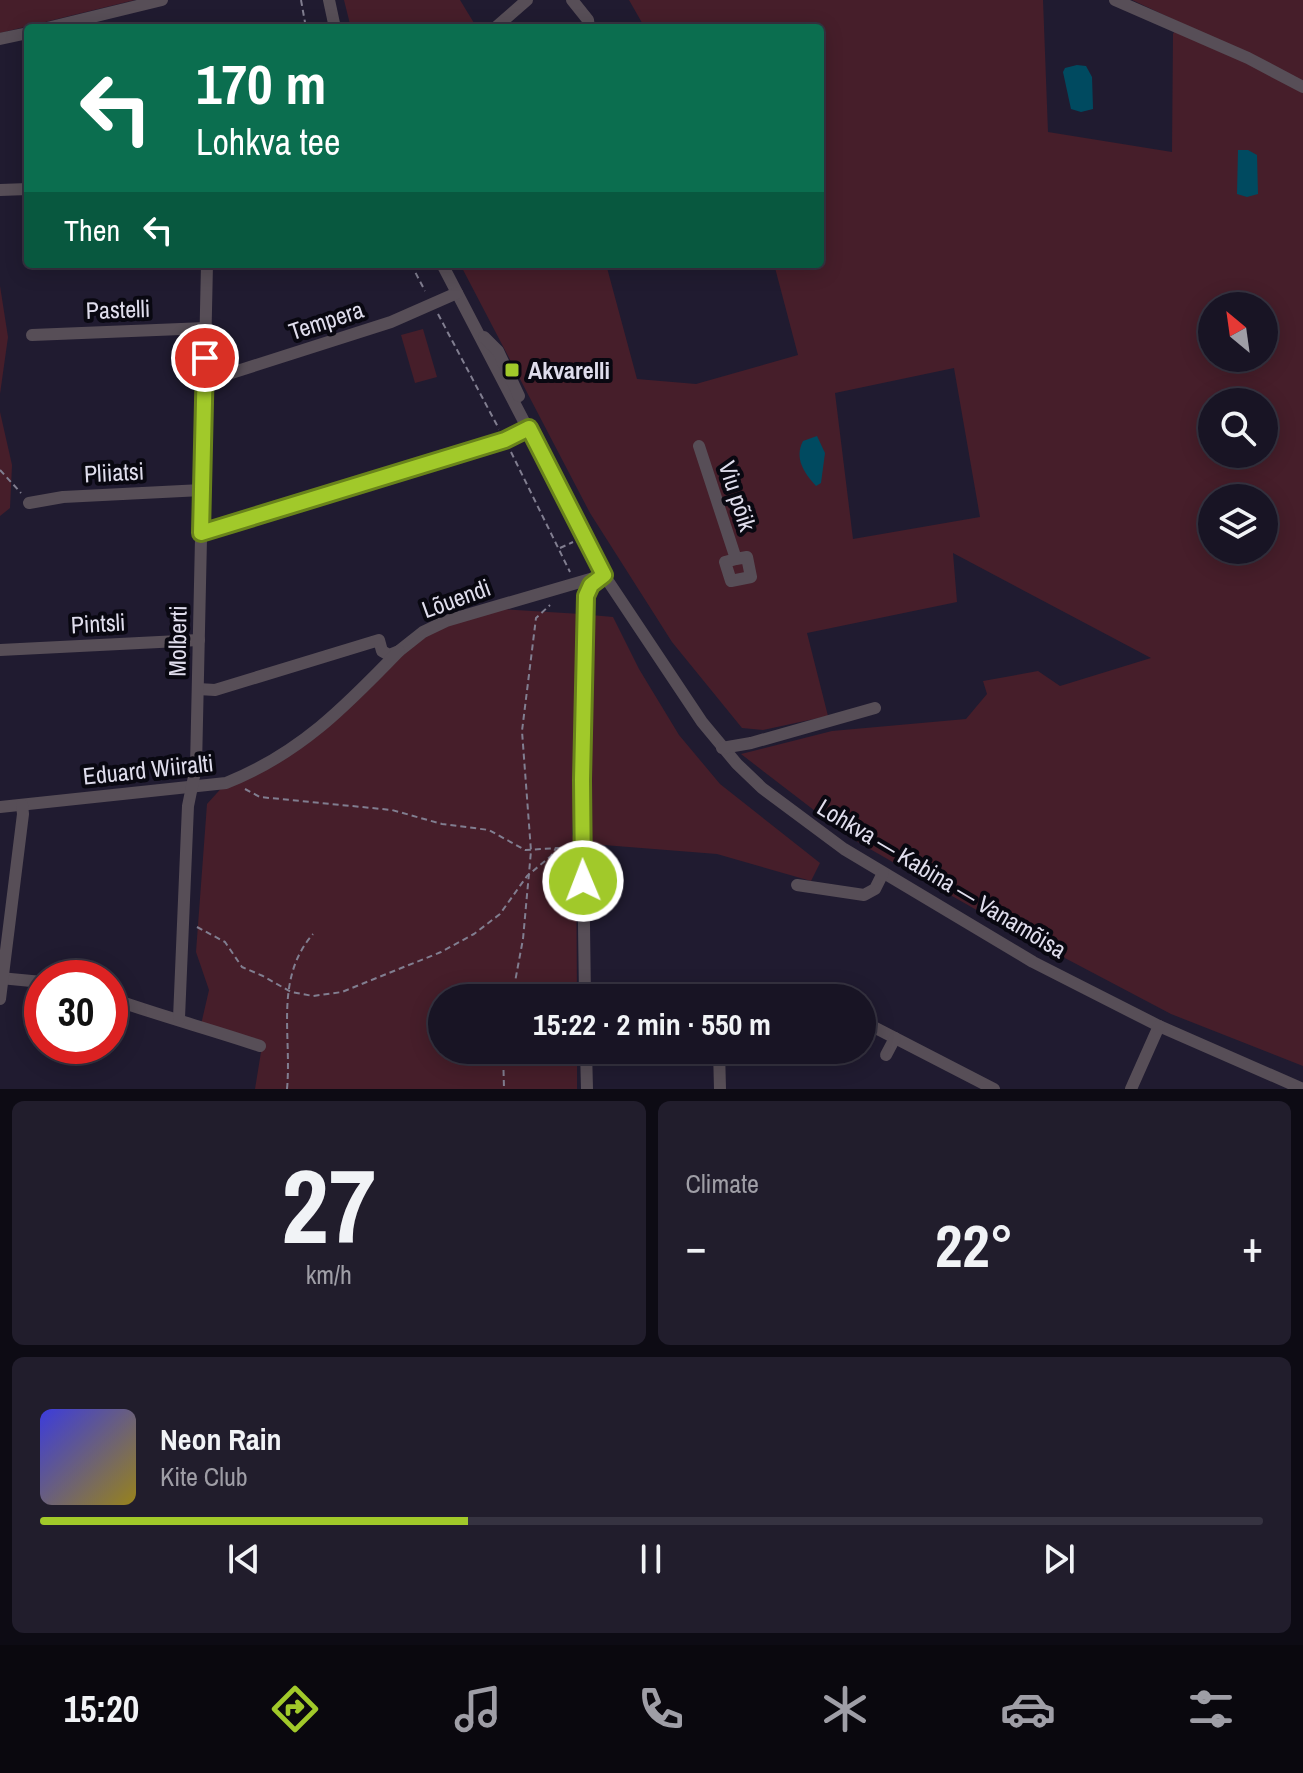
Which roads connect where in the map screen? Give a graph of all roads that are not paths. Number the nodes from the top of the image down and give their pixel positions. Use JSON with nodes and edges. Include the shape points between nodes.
{"nodes":[{"id":1,"x":162,"y":0,"type":"edge"},
{"id":2,"x":329,"y":0,"type":"edge"},
{"id":3,"x":527,"y":0,"type":"edge"},
{"id":4,"x":572,"y":0,"type":"edge"},
{"id":5,"x":1115,"y":0,"type":"edge"},
{"id":6,"x":63,"y":24,"type":"edge"},
{"id":7,"x":334,"y":24,"type":"edge"},
{"id":8,"x":500,"y":24,"type":"edge"},
{"id":9,"x":588,"y":24,"type":"edge"},
{"id":10,"x":24,"y":34,"type":"edge"},
{"id":11,"x":0,"y":39,"type":"edge"},
{"id":12,"x":1303,"y":87,"type":"edge"},
{"id":13,"x":24,"y":189,"type":"edge"},
{"id":14,"x":0,"y":190,"type":"edge"},
{"id":15,"x":207,"y":268,"type":"edge"},
{"id":16,"x":444,"y":268,"type":"edge"},
{"id":17,"x":457,"y":293,"type":"junction"},
{"id":18,"x":206,"y":328,"type":"junction"},
{"id":19,"x":32,"y":335,"type":"dead end"},
{"id":20,"x":205,"y":377,"type":"junction"},
{"id":21,"x":526,"y":424,"type":"junction"},
{"id":22,"x":699,"y":446,"type":"dead end"},
{"id":23,"x":202,"y":490,"type":"junction"},
{"id":24,"x":29,"y":503,"type":"road end"},
{"id":25,"x":201,"y":533,"type":"junction"},
{"id":26,"x":736,"y":559,"type":"dead end"},
{"id":27,"x":604,"y":575,"type":"junction"},
{"id":28,"x":199,"y":640,"type":"junction"},
{"id":29,"x":0,"y":650,"type":"edge"},
{"id":30,"x":399,"y":651,"type":"junction"},
{"id":31,"x":198,"y":689,"type":"junction"},
{"id":32,"x":875,"y":708,"type":"dead end"},
{"id":33,"x":722,"y":748,"type":"junction"},
{"id":34,"x":192,"y":788,"type":"junction"},
{"id":35,"x":22,"y":805,"type":"junction"},
{"id":36,"x":0,"y":807,"type":"edge"},
{"id":37,"x":883,"y":873,"type":"junction"},
{"id":38,"x":797,"y":885,"type":"dead end"},
{"id":39,"x":1,"y":978,"type":"edge"},
{"id":40,"x":24,"y":980,"type":"edge"},
{"id":41,"x":585,"y":984,"type":"edge"},
{"id":42,"x":0,"y":999,"type":"edge"},
{"id":43,"x":128,"y":1005,"type":"edge"},
{"id":44,"x":179,"y":1018,"type":"junction"},
{"id":45,"x":1159,"y":1026,"type":"junction"},
{"id":46,"x":876,"y":1028,"type":"edge"},
{"id":47,"x":895,"y":1038,"type":"junction"},
{"id":48,"x":260,"y":1046,"type":"dead end"},
{"id":49,"x":886,"y":1055,"type":"dead end"},
{"id":50,"x":586,"y":1064,"type":"edge"},
{"id":51,"x":719,"y":1064,"type":"edge"},
{"id":52,"x":587,"y":1089,"type":"edge"},
{"id":53,"x":720,"y":1089,"type":"edge"},
{"id":54,"x":994,"y":1089,"type":"edge"},
{"id":55,"x":1131,"y":1089,"type":"edge"},
{"id":56,"x":1303,"y":1089,"type":"edge"}],
"edges":[{"from":1,"to":6,"type":"street"},
{"from":2,"to":7,"type":"street"},
{"from":3,"to":8,"type":"street"},
{"from":4,"to":9,"type":"street"},
{"from":5,"to":12,"type":"street"},
{"from":10,"to":11,"type":"street"},
{"from":13,"to":14,"type":"street"},
{"from":15,"to":18,"type":"street","name":"Molberti"},
{"from":16,"to":17,"type":"street","name":"Lohkva — Kabina — Vanamõisa"},
{"from":17,"to":20,"type":"street","name":"Tempera","via":[[391,322]]},
{"from":17,"to":21,"type":"street","name":"Lohkva — Kabina — Vanamõisa"},
{"from":18,"to":19,"type":"street","name":"Pastelli"},
{"from":18,"to":20,"type":"street","name":"Molberti"},
{"from":20,"to":23,"type":"street","name":"Molberti"},
{"from":21,"to":25,"type":"street","via":[[505,440]]},
{"from":21,"to":27,"type":"street","name":"Lohkva — Kabina — Vanamõisa"},
{"from":22,"to":26,"type":"street","name":"Viu põik"},
{"from":23,"to":24,"type":"street","name":"Pliiatsi"},
{"from":23,"to":25,"type":"street","name":"Molberti"},
{"from":25,"to":28,"type":"street","name":"Molberti"},
{"from":27,"to":30,"type":"street","name":"Lõuendi","via":[[446,621]]},
{"from":27,"to":33,"type":"street","name":"Lohkva — Kabina — Vanamõisa"},
{"from":27,"to":41,"type":"street","via":[[586,596]]},
{"from":28,"to":29,"type":"street","name":"Pintsli"},
{"from":28,"to":31,"type":"street","name":"Molberti"},
{"from":30,"to":31,"type":"street","via":[[389,655],[379,640],[215,690]]},
{"from":30,"to":34,"type":"street","name":"Eduard Wiiralti","via":[[347,706],[289,753],[226,783]]},
{"from":31,"to":34,"type":"street","name":"Molberti"},
{"from":32,"to":33,"type":"street"},
{"from":33,"to":37,"type":"street","name":"Lohkva — Kabina — Vanamõisa","via":[[762,788]]},
{"from":34,"to":35,"type":"street","name":"Eduard Wiiralti"},
{"from":34,"to":44,"type":"street","name":"Molberti"},
{"from":35,"to":36,"type":"street","name":"Eduard Wiiralti"},
{"from":35,"to":39,"type":"street"},
{"from":37,"to":38,"type":"street","via":[[875,889],[864,895]]},
{"from":37,"to":45,"type":"street","name":"Lohkva — Kabina — Vanamõisa","via":[[1033,962]]},
{"from":39,"to":40,"type":"street"},
{"from":39,"to":42,"type":"street"},
{"from":43,"to":44,"type":"street"},
{"from":44,"to":48,"type":"street"},
{"from":45,"to":55,"type":"street"},
{"from":45,"to":56,"type":"street","name":"Lohkva — Kabina — Vanamõisa"},
{"from":46,"to":47,"type":"street"},
{"from":47,"to":49,"type":"street"},
{"from":47,"to":54,"type":"street"},
{"from":50,"to":52,"type":"street"},
{"from":51,"to":53,"type":"street"}]}
